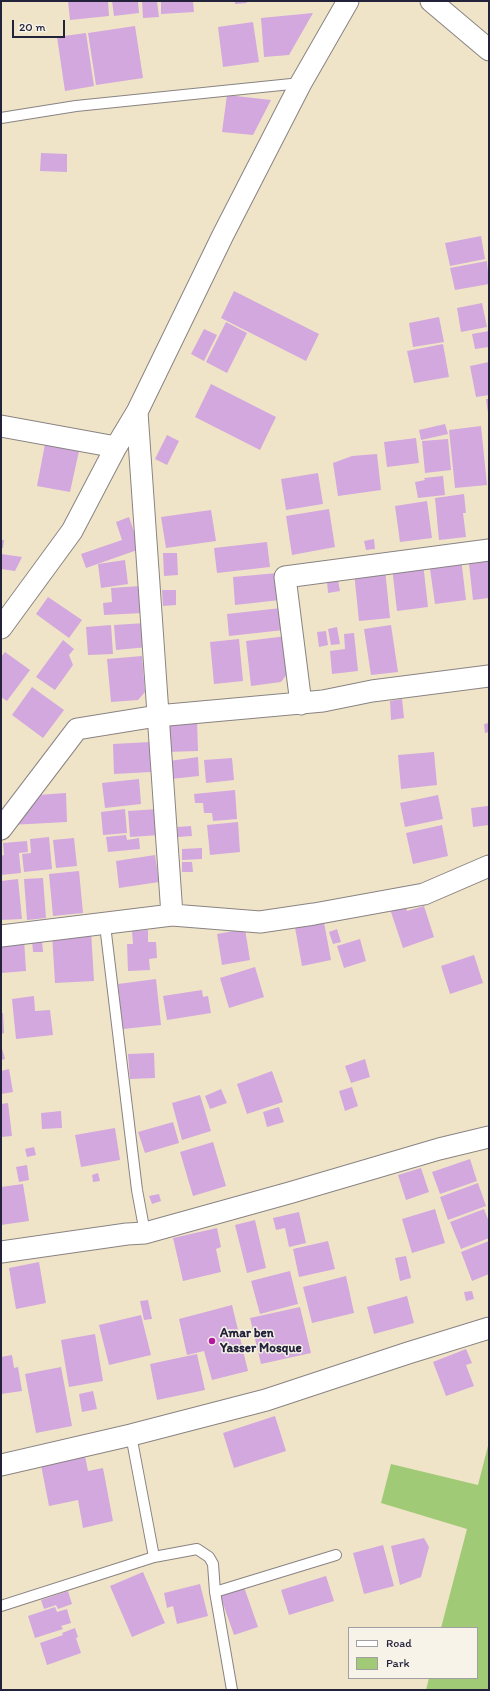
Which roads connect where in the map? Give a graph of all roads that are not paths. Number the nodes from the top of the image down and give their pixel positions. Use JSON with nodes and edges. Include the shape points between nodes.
{"nodes":[{"id":1,"x":348,"y":1,"type":"edge"},
{"id":2,"x":431,"y":1,"type":"edge"},
{"id":3,"x":489,"y":50,"type":"edge"},
{"id":4,"x":301,"y":83,"type":"junction"},
{"id":5,"x":1,"y":118,"type":"edge"},
{"id":6,"x":137,"y":412,"type":"junction"},
{"id":7,"x":1,"y":426,"type":"edge"},
{"id":8,"x":116,"y":447,"type":"junction"},
{"id":9,"x":489,"y":550,"type":"edge"},
{"id":10,"x":1,"y":628,"type":"edge"},
{"id":11,"x":489,"y":676,"type":"edge"},
{"id":12,"x":301,"y":704,"type":"junction"},
{"id":13,"x":157,"y":716,"type":"junction"},
{"id":14,"x":1,"y":829,"type":"edge"},
{"id":15,"x":489,"y":866,"type":"edge"},
{"id":16,"x":172,"y":915,"type":"junction"},
{"id":17,"x":105,"y":925,"type":"junction"},
{"id":18,"x":1,"y":936,"type":"edge"},
{"id":19,"x":489,"y":1137,"type":"edge"},
{"id":20,"x":145,"y":1233,"type":"junction"},
{"id":21,"x":1,"y":1252,"type":"edge"},
{"id":22,"x":489,"y":1328,"type":"edge"},
{"id":23,"x":130,"y":1435,"type":"junction"},
{"id":24,"x":1,"y":1465,"type":"edge"},
{"id":25,"x":336,"y":1555,"type":"dead end"},
{"id":26,"x":154,"y":1557,"type":"junction"},
{"id":27,"x":215,"y":1592,"type":"junction"},
{"id":28,"x":1,"y":1606,"type":"edge"},
{"id":29,"x":232,"y":1690,"type":"edge"}],
"edges":[{"from":1,"to":4,"type":"street"},
{"from":2,"to":3,"type":"street"},
{"from":4,"to":5,"type":"lane","via":[[76,106]]},
{"from":4,"to":6,"type":"street"},
{"from":6,"to":8,"type":"street"},
{"from":6,"to":13,"type":"street"},
{"from":7,"to":8,"type":"street"},
{"from":8,"to":10,"type":"street","via":[[72,532]]},
{"from":9,"to":12,"type":"street","via":[[285,577]]},
{"from":11,"to":12,"type":"street","via":[[372,691]]},
{"from":12,"to":13,"type":"street"},
{"from":13,"to":14,"type":"street","via":[[77,729]]},
{"from":13,"to":16,"type":"street"},
{"from":15,"to":16,"type":"street","via":[[424,894],[314,914],[260,922]]},
{"from":16,"to":17,"type":"street"},
{"from":17,"to":18,"type":"street"},
{"from":17,"to":20,"type":"lane","via":[[137,1190]]},
{"from":19,"to":20,"type":"street"},
{"from":20,"to":21,"type":"street"},
{"from":22,"to":23,"type":"street","via":[[266,1400]]},
{"from":23,"to":24,"type":"street"},
{"from":23,"to":26,"type":"lane"},
{"from":25,"to":27,"type":"lane"},
{"from":26,"to":27,"type":"lane","via":[[196,1549],[209,1557],[214,1564]]},
{"from":26,"to":28,"type":"lane"},
{"from":27,"to":29,"type":"lane"}]}
